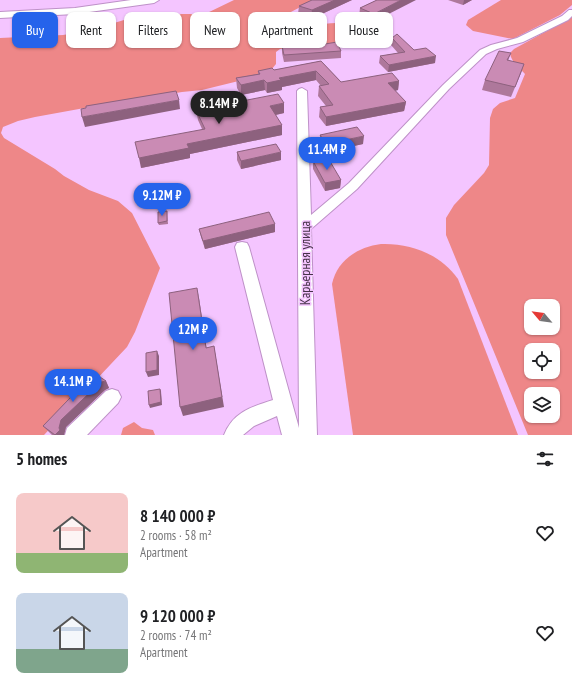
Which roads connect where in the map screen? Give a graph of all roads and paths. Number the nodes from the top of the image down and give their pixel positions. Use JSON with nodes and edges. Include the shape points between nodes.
{"nodes":[{"id":1,"x":129,"y":0,"type":"edge"},
{"id":2,"x":154,"y":0,"type":"edge"},
{"id":3,"x":0,"y":11,"type":"edge"},
{"id":4,"x":572,"y":12,"type":"edge"},
{"id":5,"x":0,"y":15,"type":"edge"},
{"id":6,"x":302,"y":91,"type":"dead end"},
{"id":7,"x":305,"y":226,"type":"junction"},
{"id":8,"x":242,"y":247,"type":"dead end"},
{"id":9,"x":112,"y":397,"type":"dead end"},
{"id":10,"x":284,"y":404,"type":"junction"},
{"id":11,"x":74,"y":435,"type":"edge"},
{"id":12,"x":233,"y":435,"type":"edge"},
{"id":13,"x":290,"y":435,"type":"edge"},
{"id":14,"x":308,"y":435,"type":"edge"}],
"edges":[{"from":1,"to":3,"type":"highway","via":[[55,9]]},
{"from":2,"to":5,"type":"highway","via":[[75,11]]},
{"from":4,"to":7,"type":"street","via":[[520,40],[483,52],[446,87],[353,186]]},
{"from":6,"to":7,"type":"street","name":"Карьерная улица"},
{"from":7,"to":14,"type":"street","name":"Карьерная улица"},
{"from":8,"to":10,"type":"street"},
{"from":9,"to":11,"type":"street"},
{"from":10,"to":12,"type":"street","via":[[245,420]]},
{"from":10,"to":13,"type":"street"}]}
